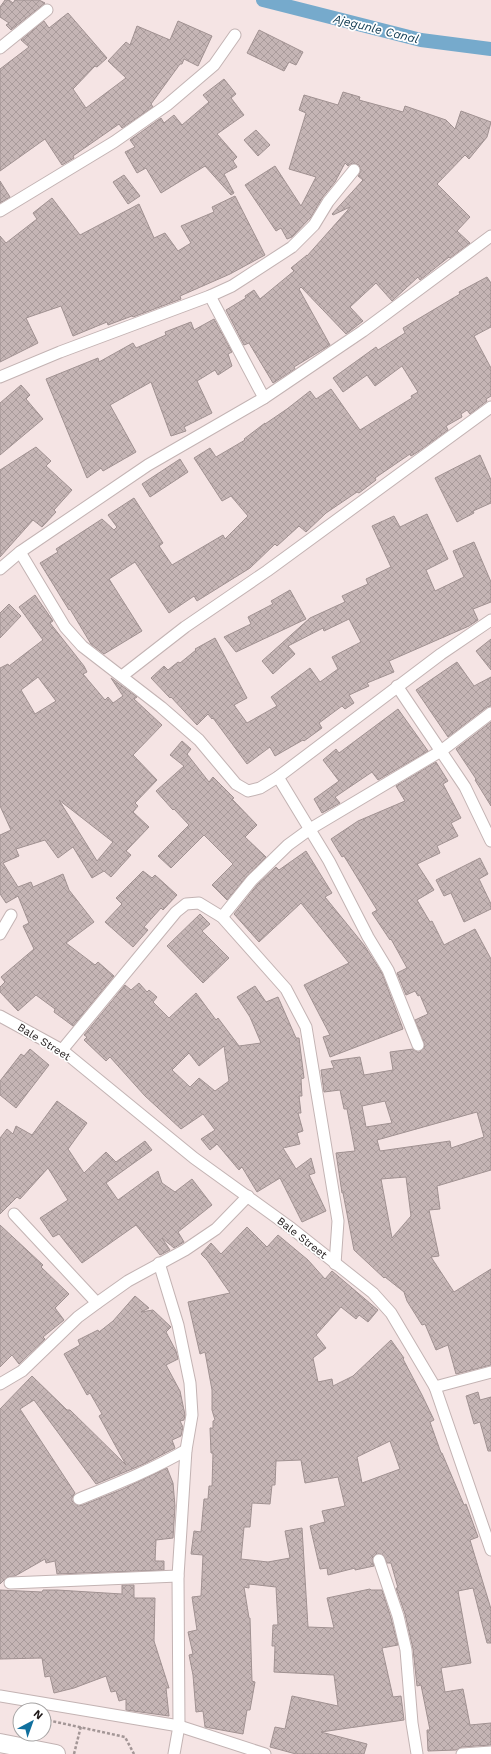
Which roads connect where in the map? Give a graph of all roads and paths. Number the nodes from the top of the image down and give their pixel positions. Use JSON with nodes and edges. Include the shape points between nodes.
{"nodes":[{"id":1,"x":47,"y":10,"type":"dead end"},
{"id":2,"x":235,"y":35,"type":"dead end"},
{"id":3,"x":0,"y":48,"type":"edge"},
{"id":4,"x":354,"y":170,"type":"dead end"},
{"id":5,"x":0,"y":211,"type":"edge"},
{"id":6,"x":491,"y":236,"type":"edge"},
{"id":7,"x":210,"y":296,"type":"junction"},
{"id":8,"x":0,"y":377,"type":"edge"},
{"id":9,"x":264,"y":398,"type":"junction"},
{"id":10,"x":491,"y":407,"type":"edge"},
{"id":11,"x":20,"y":552,"type":"junction"},
{"id":12,"x":0,"y":569,"type":"edge"},
{"id":13,"x":491,"y":620,"type":"edge"},
{"id":14,"x":122,"y":676,"type":"junction"},
{"id":15,"x":397,"y":686,"type":"junction"},
{"id":16,"x":491,"y":714,"type":"edge"},
{"id":17,"x":441,"y":751,"type":"junction"},
{"id":18,"x":278,"y":777,"type":"junction"},
{"id":19,"x":310,"y":829,"type":"junction"},
{"id":20,"x":491,"y":840,"type":"edge"},
{"id":21,"x":11,"y":914,"type":"dead end"},
{"id":22,"x":222,"y":917,"type":"junction"},
{"id":23,"x":0,"y":934,"type":"edge"},
{"id":24,"x":0,"y":1016,"type":"edge"},
{"id":25,"x":418,"y":1045,"type":"dead end"},
{"id":26,"x":62,"y":1050,"type":"junction"},
{"id":27,"x":248,"y":1196,"type":"junction"},
{"id":28,"x":14,"y":1214,"type":"dead end"},
{"id":29,"x":159,"y":1263,"type":"junction"},
{"id":30,"x":335,"y":1264,"type":"junction"},
{"id":31,"x":97,"y":1302,"type":"junction"},
{"id":32,"x":491,"y":1372,"type":"edge"},
{"id":33,"x":0,"y":1384,"type":"edge"},
{"id":34,"x":435,"y":1388,"type":"junction"},
{"id":35,"x":186,"y":1450,"type":"junction"},
{"id":36,"x":79,"y":1499,"type":"dead end"},
{"id":37,"x":491,"y":1550,"type":"edge"},
{"id":38,"x":379,"y":1560,"type":"dead end"},
{"id":39,"x":178,"y":1576,"type":"junction"},
{"id":40,"x":10,"y":1583,"type":"dead end"},
{"id":41,"x":0,"y":1696,"type":"edge"},
{"id":42,"x":52,"y":1721,"type":"edge"},
{"id":43,"x":80,"y":1726,"type":"junction"},
{"id":44,"x":179,"y":1726,"type":"junction"},
{"id":45,"x":0,"y":1743,"type":"edge"},
{"id":46,"x":491,"y":1752,"type":"edge"},
{"id":47,"x":56,"y":1754,"type":"edge"},
{"id":48,"x":74,"y":1754,"type":"edge"},
{"id":49,"x":134,"y":1754,"type":"edge"},
{"id":50,"x":174,"y":1754,"type":"edge"},
{"id":51,"x":265,"y":1754,"type":"edge"},
{"id":52,"x":417,"y":1754,"type":"edge"},
{"id":53,"x":462,"y":1754,"type":"edge"}],
"edges":[{"from":1,"to":3,"type":"street"},
{"from":2,"to":5,"type":"street","via":[[214,65],[167,105],[114,142]]},
{"from":4,"to":7,"type":"street","via":[[328,202],[314,225],[292,248],[232,286]]},
{"from":6,"to":9,"type":"street","via":[[363,331]]},
{"from":7,"to":8,"type":"street"},
{"from":7,"to":9,"type":"street"},
{"from":9,"to":11,"type":"street","via":[[148,465]]},
{"from":10,"to":14,"type":"street","via":[[268,571],[185,627]]},
{"from":11,"to":12,"type":"street"},
{"from":11,"to":14,"type":"street","via":[[65,628],[82,646]]},
{"from":13,"to":15,"type":"street"},
{"from":14,"to":18,"type":"street","via":[[199,740],[236,784],[248,791],[260,788]]},
{"from":15,"to":17,"type":"street"},
{"from":15,"to":18,"type":"street"},
{"from":16,"to":17,"type":"street"},
{"from":17,"to":19,"type":"street"},
{"from":17,"to":20,"type":"street","via":[[465,787]]},
{"from":18,"to":19,"type":"street"},
{"from":19,"to":22,"type":"street","via":[[288,845],[252,880]]},
{"from":19,"to":25,"type":"street","via":[[388,970]]},
{"from":21,"to":23,"type":"street"},
{"from":22,"to":26,"type":"street","via":[[199,903],[186,904],[176,912]]},
{"from":22,"to":30,"type":"street","via":[[286,990],[306,1027],[338,1221]]},
{"from":24,"to":26,"type":"street","name":"Bale Street"},
{"from":26,"to":27,"type":"street","name":"Bale Street","via":[[194,1158]]},
{"from":27,"to":29,"type":"street","via":[[216,1229],[185,1250]]},
{"from":27,"to":30,"type":"street","name":"Bale Street"},
{"from":28,"to":31,"type":"street"},
{"from":29,"to":31,"type":"street"},
{"from":29,"to":35,"type":"street","via":[[178,1325],[190,1383],[192,1415]]},
{"from":30,"to":34,"type":"street","name":"Bale Street","via":[[391,1313]]},
{"from":31,"to":33,"type":"street","via":[[22,1370]]},
{"from":32,"to":34,"type":"street"},
{"from":34,"to":37,"type":"street","name":"Bale Street"},
{"from":35,"to":36,"type":"street","via":[[136,1476]]},
{"from":35,"to":39,"type":"street"},
{"from":38,"to":52,"type":"street","via":[[398,1616],[406,1650]]},
{"from":39,"to":40,"type":"street"},
{"from":39,"to":44,"type":"street"},
{"from":41,"to":44,"type":"street"},
{"from":42,"to":43,"type":"path"},
{"from":43,"to":48,"type":"path"},
{"from":43,"to":49,"type":"path","via":[[125,1737]]},
{"from":44,"to":50,"type":"street"},
{"from":44,"to":51,"type":"street"},
{"from":45,"to":47,"type":"main road"},
{"from":46,"to":53,"type":"street"}]}
